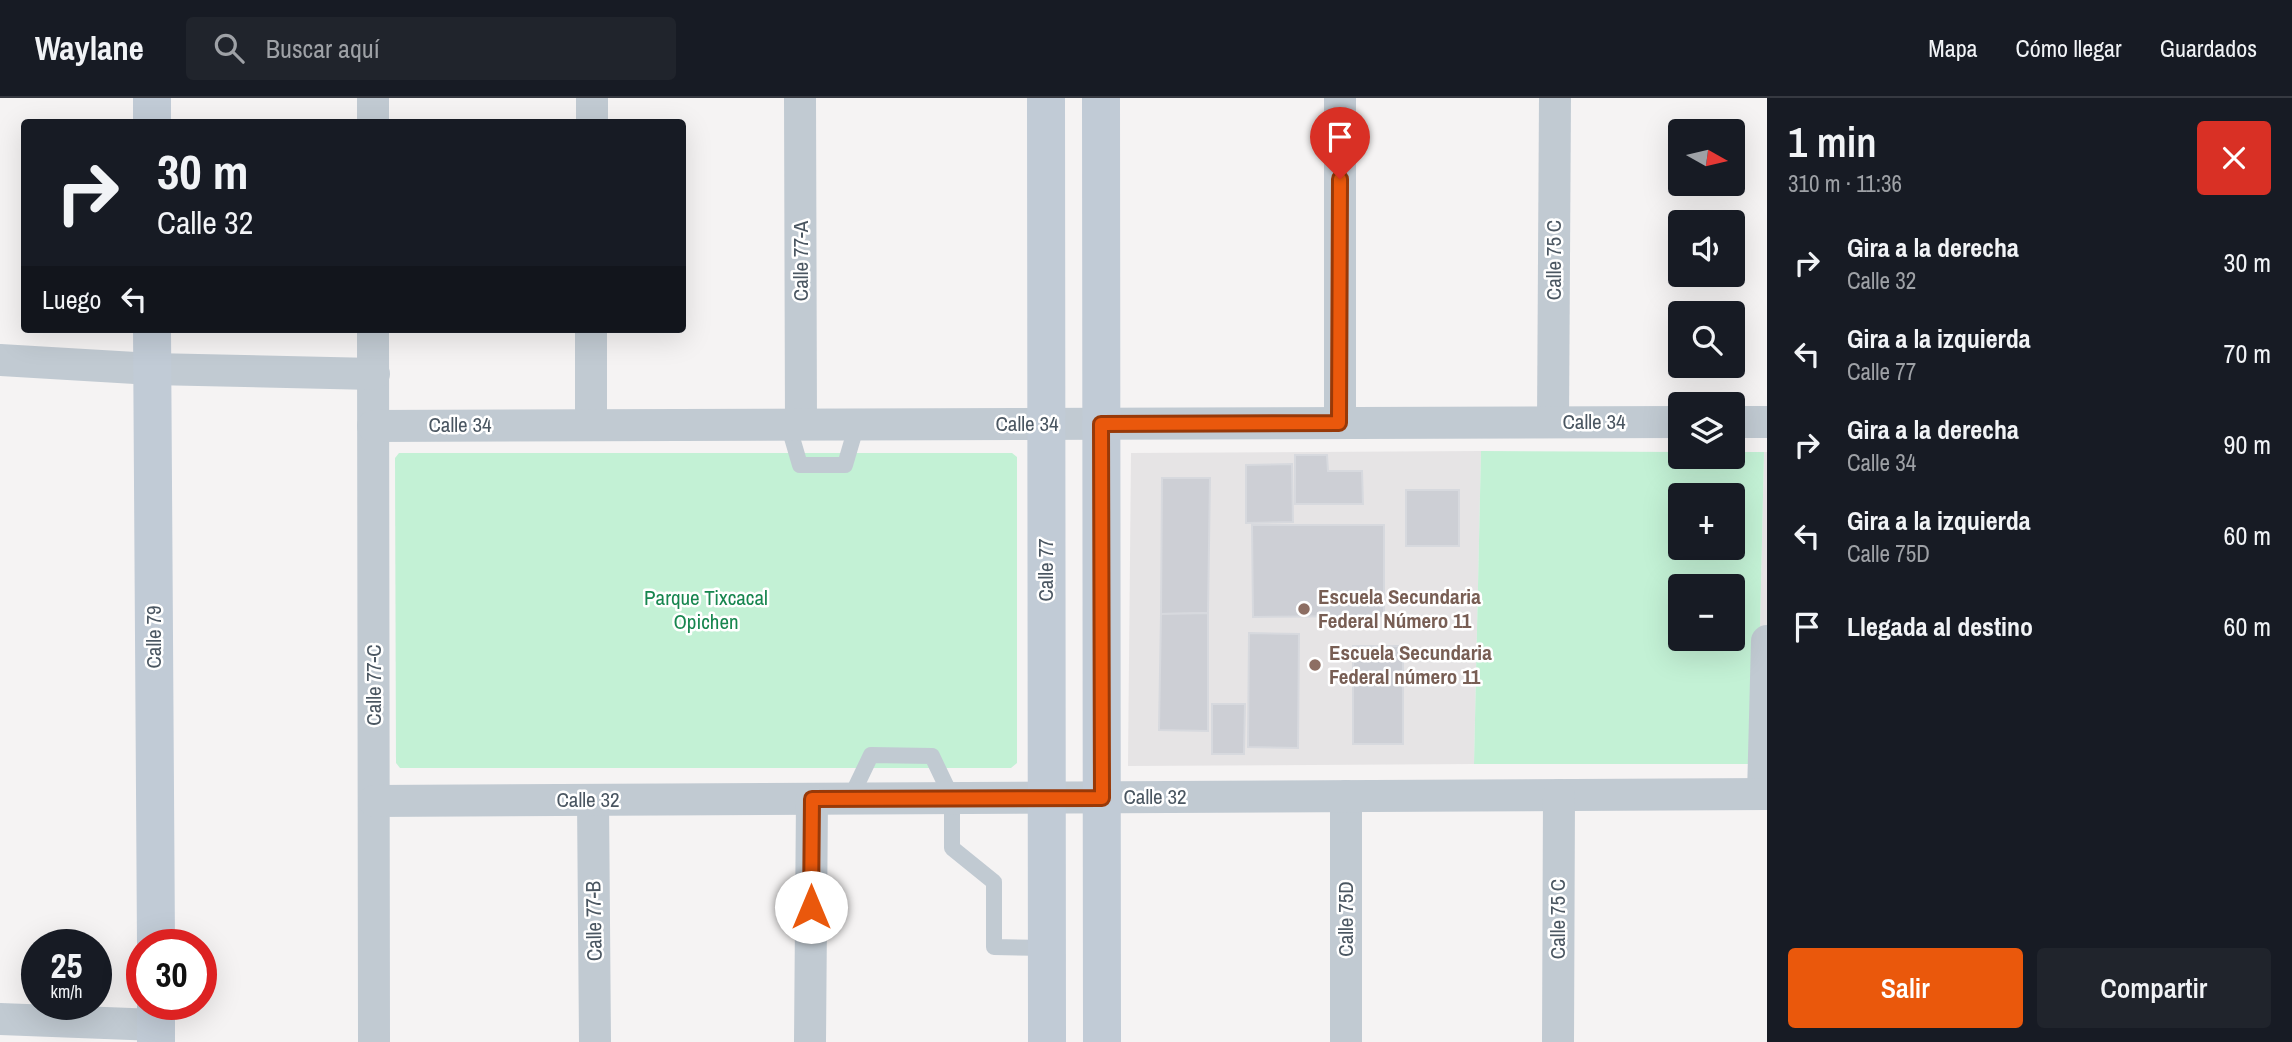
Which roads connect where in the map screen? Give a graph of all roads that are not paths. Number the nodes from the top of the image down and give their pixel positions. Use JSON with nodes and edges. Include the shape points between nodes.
{"nodes":[{"id":1,"x":152,"y":98,"type":"edge"},
{"id":2,"x":373,"y":98,"type":"edge"},
{"id":3,"x":592,"y":98,"type":"edge"},
{"id":4,"x":800,"y":98,"type":"edge"},
{"id":5,"x":1046,"y":98,"type":"edge"},
{"id":6,"x":1101,"y":98,"type":"edge"},
{"id":7,"x":1340,"y":98,"type":"edge"},
{"id":8,"x":1555,"y":98,"type":"edge"},
{"id":9,"x":152,"y":119,"type":"edge"},
{"id":10,"x":373,"y":119,"type":"edge"},
{"id":11,"x":592,"y":119,"type":"edge"},
{"id":12,"x":152,"y":333,"type":"edge"},
{"id":13,"x":373,"y":333,"type":"edge"},
{"id":14,"x":591,"y":333,"type":"edge"},
{"id":15,"x":0,"y":360,"type":"edge"},
{"id":16,"x":152,"y":369,"type":"junction"},
{"id":17,"x":373,"y":374,"type":"junction"},
{"id":18,"x":1553,"y":422,"type":"junction"},
{"id":19,"x":1668,"y":422,"type":"edge"},
{"id":20,"x":1745,"y":422,"type":"edge"},
{"id":21,"x":1767,"y":422,"type":"edge"},
{"id":22,"x":1046,"y":423,"type":"junction"},
{"id":23,"x":1339,"y":423,"type":"junction"},
{"id":24,"x":795,"y":424,"type":"junction"},
{"id":25,"x":1101,"y":424,"type":"junction"},
{"id":26,"x":591,"y":425,"type":"junction"},
{"id":27,"x":373,"y":426,"type":"junction"},
{"id":28,"x":1767,"y":641,"type":"edge"},
{"id":29,"x":1765,"y":794,"type":"edge"},
{"id":30,"x":1559,"y":795,"type":"junction"},
{"id":31,"x":1346,"y":796,"type":"junction"},
{"id":32,"x":953,"y":798,"type":"junction"},
{"id":33,"x":1047,"y":798,"type":"junction"},
{"id":34,"x":1102,"y":798,"type":"junction"},
{"id":35,"x":812,"y":799,"type":"junction"},
{"id":36,"x":850,"y":799,"type":"junction"},
{"id":37,"x":593,"y":800,"type":"junction"},
{"id":38,"x":374,"y":801,"type":"junction"},
{"id":39,"x":156,"y":929,"type":"edge"},
{"id":40,"x":1047,"y":948,"type":"junction"},
{"id":41,"x":0,"y":1019,"type":"edge"},
{"id":42,"x":156,"y":1024,"type":"edge"},
{"id":43,"x":374,"y":1042,"type":"edge"},
{"id":44,"x":595,"y":1042,"type":"edge"},
{"id":45,"x":810,"y":1042,"type":"edge"},
{"id":46,"x":1047,"y":1042,"type":"edge"},
{"id":47,"x":1102,"y":1042,"type":"edge"},
{"id":48,"x":1346,"y":1042,"type":"edge"},
{"id":49,"x":1558,"y":1042,"type":"edge"}],
"edges":[{"from":1,"to":9,"type":"street"},
{"from":2,"to":10,"type":"street"},
{"from":3,"to":11,"type":"street"},
{"from":4,"to":24,"type":"street","name":"Calle 77-A"},
{"from":5,"to":22,"type":"street","name":"Calle 77"},
{"from":6,"to":25,"type":"street"},
{"from":7,"to":23,"type":"street"},
{"from":8,"to":18,"type":"street","name":"Calle 75 C"},
{"from":12,"to":16,"type":"street","name":"Calle 79"},
{"from":13,"to":17,"type":"street","name":"Calle 77-C"},
{"from":14,"to":26,"type":"street"},
{"from":15,"to":16,"type":"street"},
{"from":16,"to":17,"type":"street"},
{"from":16,"to":39,"type":"street","name":"Calle 79"},
{"from":17,"to":27,"type":"street","name":"Calle 77-C"},
{"from":18,"to":19,"type":"street","name":"Calle 34"},
{"from":18,"to":23,"type":"street","name":"Calle 34"},
{"from":20,"to":21,"type":"street"},
{"from":22,"to":24,"type":"street","name":"Calle 34"},
{"from":22,"to":25,"type":"street","name":"Calle 34"},
{"from":22,"to":33,"type":"street","name":"Calle 77"},
{"from":23,"to":25,"type":"street","name":"Calle 34"},
{"from":24,"to":26,"type":"street","name":"Calle 34"},
{"from":25,"to":34,"type":"street"},
{"from":26,"to":27,"type":"street","name":"Calle 34"},
{"from":27,"to":38,"type":"street","name":"Calle 77-C"},
{"from":28,"to":29,"type":"street"},
{"from":29,"to":30,"type":"street","name":"Calle 32"},
{"from":30,"to":31,"type":"street","name":"Calle 32"},
{"from":30,"to":49,"type":"street","name":"Calle 75 C"},
{"from":31,"to":34,"type":"street","name":"Calle 32"},
{"from":31,"to":48,"type":"street","name":"Calle 75D"},
{"from":32,"to":33,"type":"street","name":"Calle 32"},
{"from":32,"to":36,"type":"street","name":"Calle 32"},
{"from":32,"to":36,"type":"lane","via":[[932,756],[871,755]]},
{"from":32,"to":40,"type":"lane","via":[[952,848],[994,882],[993,947]]},
{"from":33,"to":34,"type":"street","name":"Calle 32"},
{"from":33,"to":40,"type":"street","name":"Calle 77"},
{"from":34,"to":47,"type":"street"},
{"from":35,"to":36,"type":"street","name":"Calle 32"},
{"from":35,"to":37,"type":"street","name":"Calle 32"},
{"from":35,"to":45,"type":"street"},
{"from":37,"to":38,"type":"street","name":"Calle 32"},
{"from":37,"to":44,"type":"street","name":"Calle 77-B"},
{"from":38,"to":43,"type":"street","name":"Calle 77-C"},
{"from":40,"to":46,"type":"street","name":"Calle 77"},
{"from":41,"to":42,"type":"street"}]}
